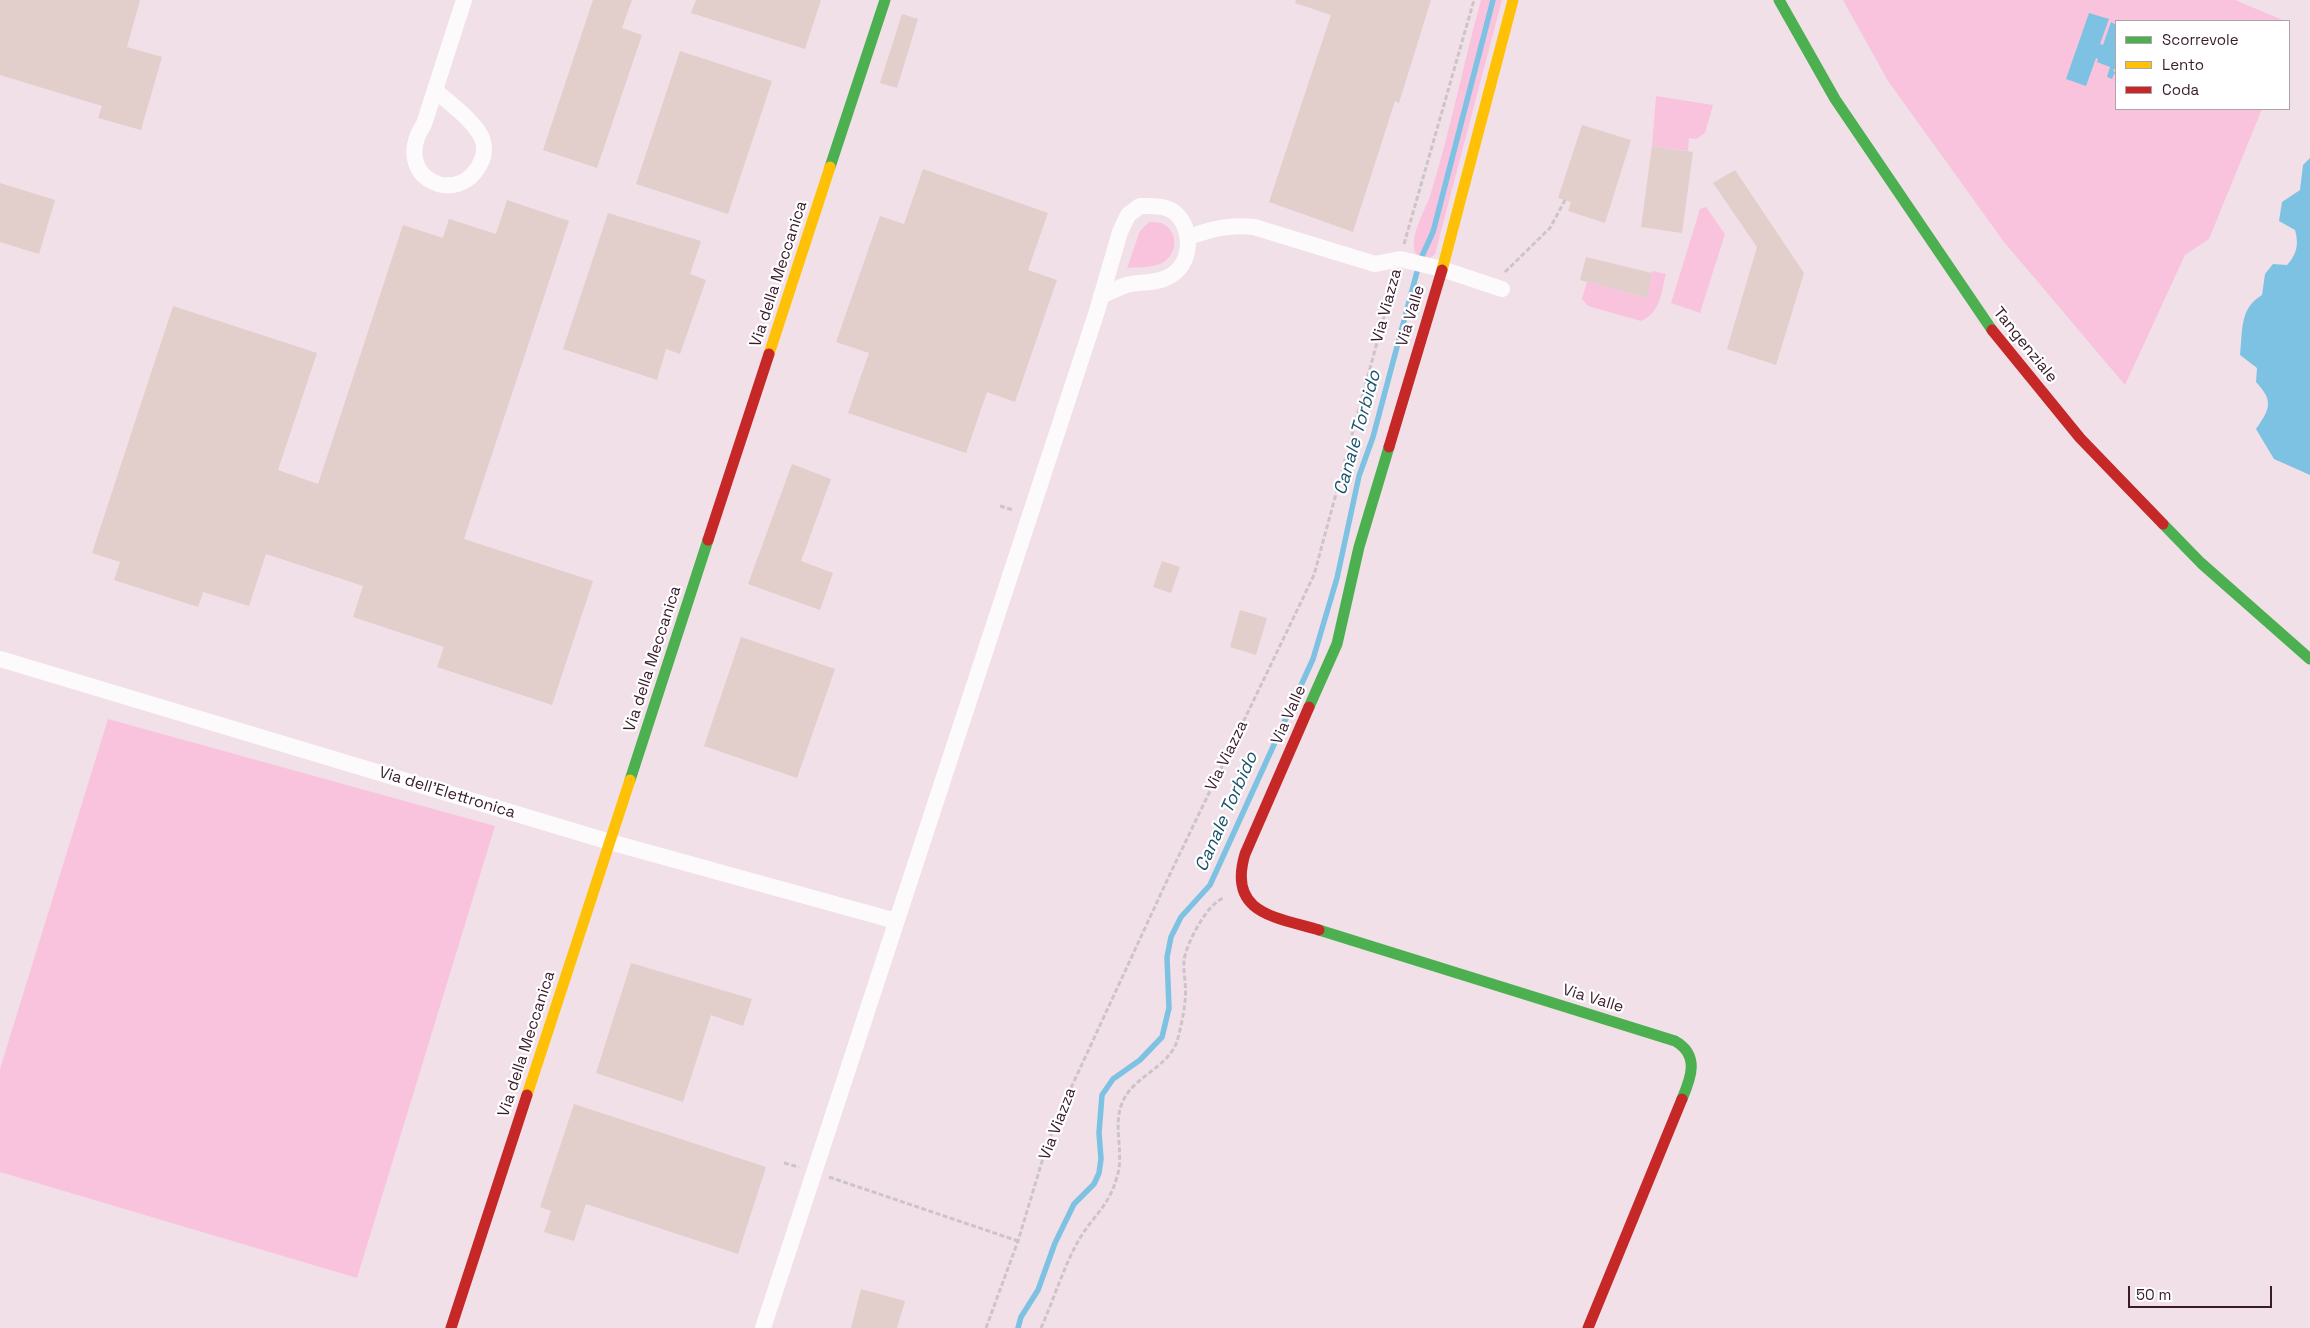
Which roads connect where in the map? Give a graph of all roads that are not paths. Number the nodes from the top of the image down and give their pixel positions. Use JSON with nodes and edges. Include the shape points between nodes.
{"nodes":[{"id":1,"x":464,"y":0,"type":"edge"},
{"id":2,"x":886,"y":0,"type":"edge"},
{"id":3,"x":1513,"y":0,"type":"edge"},
{"id":4,"x":1779,"y":0,"type":"edge"},
{"id":5,"x":435,"y":90,"type":"junction"},
{"id":6,"x":1189,"y":237,"type":"junction"},
{"id":7,"x":1442,"y":269,"type":"junction"},
{"id":8,"x":1501,"y":283,"type":"road end"},
{"id":9,"x":1102,"y":296,"type":"junction"},
{"id":10,"x":0,"y":659,"type":"edge"},
{"id":11,"x":2310,"y":659,"type":"edge"},
{"id":12,"x":610,"y":842,"type":"junction"},
{"id":13,"x":896,"y":921,"type":"junction"},
{"id":14,"x":451,"y":1328,"type":"edge"},
{"id":15,"x":763,"y":1328,"type":"edge"},
{"id":16,"x":1588,"y":1328,"type":"edge"}],
"edges":[{"from":1,"to":5,"type":"street"},
{"from":2,"to":12,"type":"street","name":"Via della Meccanica"},
{"from":3,"to":7,"type":"street","name":"Via Valle"},
{"from":4,"to":11,"type":"street","name":"Tangenziale","via":[[1834,99],[1980,315],[2080,438],[2201,563]]},
{"from":5,"to":5,"type":"street","via":[[424,124],[414,138],[413,154],[417,168],[427,178],[446,186],[470,178],[483,159],[482,138],[476,127]]},
{"from":6,"to":7,"type":"street","name":"Via Viazza","via":[[1216,228],[1254,227],[1375,264],[1400,259]]},
{"from":6,"to":9,"type":"street","via":[[1179,268],[1168,277],[1127,285]]},
{"from":6,"to":9,"type":"street","via":[[1184,223],[1173,211],[1140,206],[1128,215],[1120,232]]},
{"from":7,"to":8,"type":"street","name":"Via Viazza"},
{"from":7,"to":16,"type":"street","name":"Via Valle","via":[[1359,547],[1337,644],[1239,869],[1240,885],[1247,901],[1258,912],[1685,1046],[1692,1056],[1692,1074]]},
{"from":9,"to":13,"type":"street"},
{"from":10,"to":12,"type":"street","name":"Via dell'Elettronica"},
{"from":12,"to":13,"type":"street","name":"Via dell'Elettronica"},
{"from":12,"to":14,"type":"street","name":"Via della Meccanica"},
{"from":13,"to":15,"type":"street"}]}
